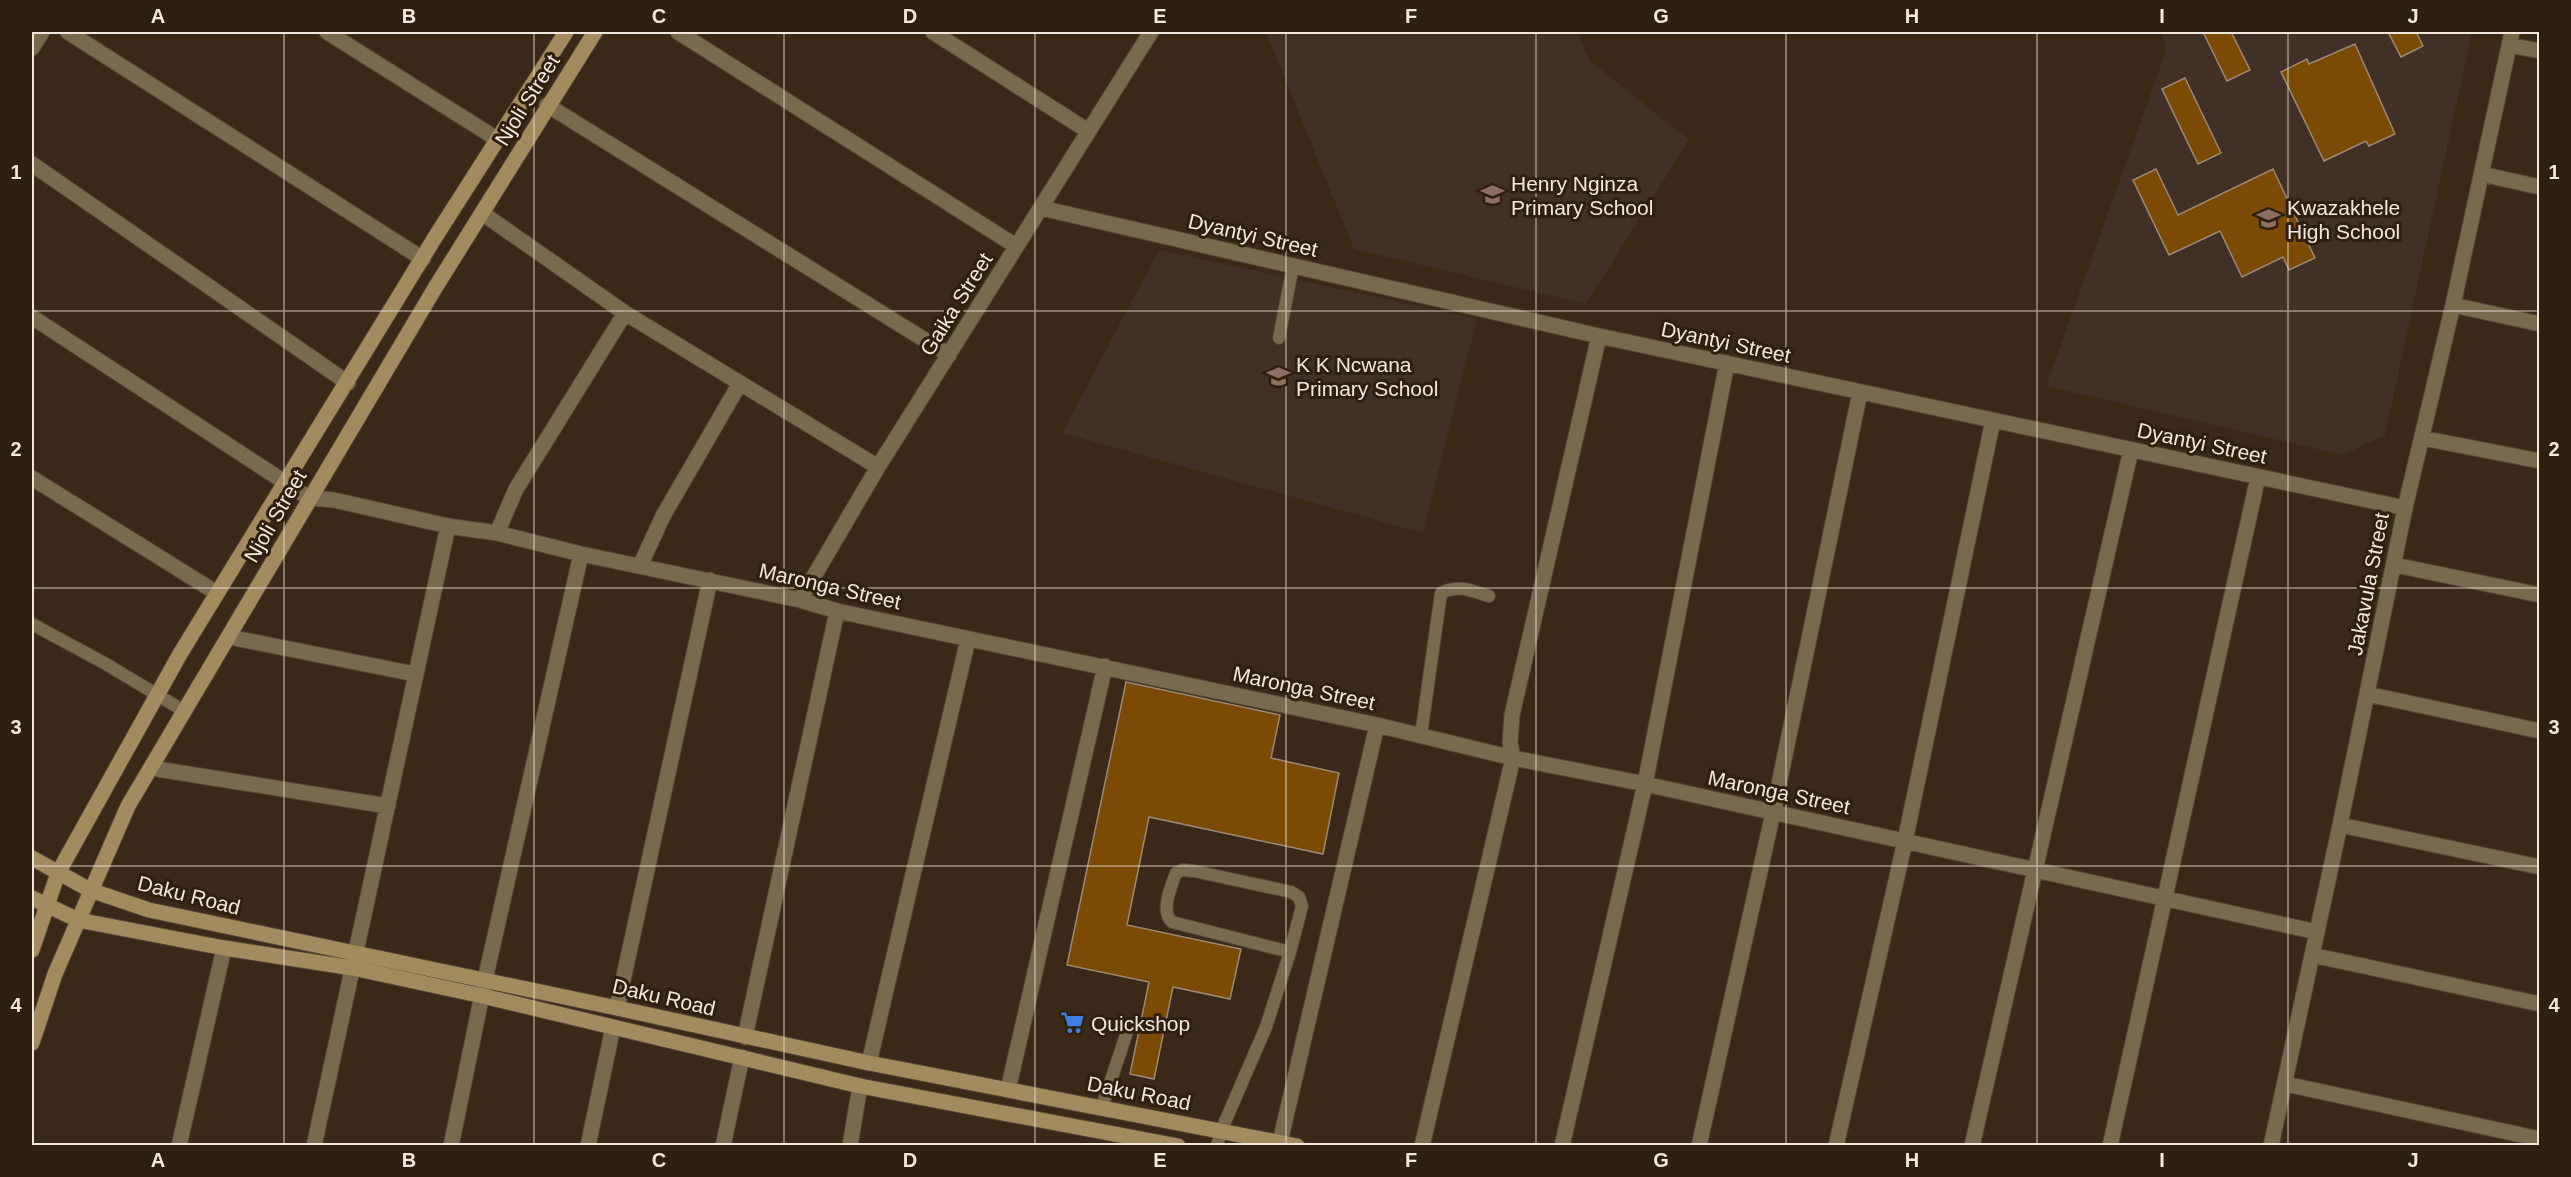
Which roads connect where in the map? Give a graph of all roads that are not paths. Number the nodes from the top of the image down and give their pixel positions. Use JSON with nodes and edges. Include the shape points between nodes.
{"nodes":[{"id":1,"x":42,"y":32,"type":"edge"},
{"id":2,"x":68,"y":32,"type":"edge"},
{"id":3,"x":327,"y":32,"type":"edge"},
{"id":4,"x":566,"y":32,"type":"edge"},
{"id":5,"x":595,"y":32,"type":"edge"},
{"id":6,"x":678,"y":32,"type":"edge"},
{"id":7,"x":933,"y":32,"type":"edge"},
{"id":8,"x":1151,"y":32,"type":"edge"},
{"id":9,"x":2511,"y":38,"type":"edge"},
{"id":10,"x":32,"y":48,"type":"edge"},
{"id":11,"x":2540,"y":51,"type":"edge"},
{"id":12,"x":547,"y":105,"type":"junction"},
{"id":13,"x":1088,"y":131,"type":"junction"},
{"id":14,"x":497,"y":139,"type":"junction"},
{"id":15,"x":32,"y":164,"type":"edge"},
{"id":16,"x":2481,"y":174,"type":"junction"},
{"id":17,"x":2540,"y":187,"type":"edge"},
{"id":18,"x":1041,"y":208,"type":"junction"},
{"id":19,"x":482,"y":213,"type":"junction"},
{"id":20,"x":1016,"y":246,"type":"junction"},
{"id":21,"x":423,"y":259,"type":"junction"},
{"id":22,"x":1293,"y":266,"type":"junction"},
{"id":23,"x":2453,"y":305,"type":"junction"},
{"id":24,"x":625,"y":313,"type":"junction"},
{"id":25,"x":32,"y":317,"type":"edge"},
{"id":26,"x":2540,"y":324,"type":"edge"},
{"id":27,"x":1599,"y":336,"type":"junction"},
{"id":28,"x":1279,"y":338,"type":"dead end"},
{"id":29,"x":949,"y":354,"type":"junction"},
{"id":30,"x":1727,"y":363,"type":"junction"},
{"id":31,"x":348,"y":383,"type":"junction"},
{"id":32,"x":741,"y":383,"type":"junction"},
{"id":33,"x":1860,"y":392,"type":"junction"},
{"id":34,"x":1993,"y":420,"type":"junction"},
{"id":35,"x":2422,"y":438,"type":"junction"},
{"id":36,"x":2131,"y":450,"type":"junction"},
{"id":37,"x":2540,"y":461,"type":"edge"},
{"id":38,"x":878,"y":467,"type":"junction"},
{"id":39,"x":2258,"y":477,"type":"junction"},
{"id":40,"x":32,"y":478,"type":"edge"},
{"id":41,"x":286,"y":482,"type":"junction"},
{"id":42,"x":309,"y":498,"type":"junction"},
{"id":43,"x":2404,"y":508,"type":"junction"},
{"id":44,"x":448,"y":526,"type":"junction"},
{"id":45,"x":497,"y":533,"type":"junction"},
{"id":46,"x":581,"y":554,"type":"junction"},
{"id":47,"x":2394,"y":565,"type":"junction"},
{"id":48,"x":640,"y":566,"type":"junction"},
{"id":49,"x":710,"y":580,"type":"junction"},
{"id":50,"x":217,"y":593,"type":"junction"},
{"id":51,"x":1489,"y":596,"type":"dead end"},
{"id":52,"x":2540,"y":596,"type":"edge"},
{"id":53,"x":800,"y":600,"type":"junction"},
{"id":54,"x":837,"y":610,"type":"junction"},
{"id":55,"x":32,"y":624,"type":"edge"},
{"id":56,"x":229,"y":637,"type":"junction"},
{"id":57,"x":968,"y":639,"type":"junction"},
{"id":58,"x":1105,"y":666,"type":"junction"},
{"id":59,"x":416,"y":674,"type":"junction"},
{"id":60,"x":2367,"y":694,"type":"junction"},
{"id":61,"x":157,"y":696,"type":"junction"},
{"id":62,"x":184,"y":711,"type":"junction"},
{"id":63,"x":1377,"y":725,"type":"junction"},
{"id":64,"x":2540,"y":731,"type":"edge"},
{"id":65,"x":1421,"y":735,"type":"junction"},
{"id":66,"x":1513,"y":758,"type":"junction"},
{"id":67,"x":151,"y":768,"type":"junction"},
{"id":68,"x":1645,"y":784,"type":"junction"},
{"id":69,"x":388,"y":806,"type":"junction"},
{"id":70,"x":1773,"y":813,"type":"junction"},
{"id":71,"x":2340,"y":825,"type":"junction"},
{"id":72,"x":1905,"y":841,"type":"junction"},
{"id":73,"x":32,"y":858,"type":"edge"},
{"id":74,"x":2540,"y":867,"type":"edge"},
{"id":75,"x":2034,"y":869,"type":"junction"},
{"id":76,"x":58,"y":873,"type":"junction"},
{"id":77,"x":90,"y":890,"type":"junction"},
{"id":78,"x":32,"y":898,"type":"edge"},
{"id":79,"x":2164,"y":898,"type":"junction"},
{"id":80,"x":46,"y":907,"type":"junction"},
{"id":81,"x":78,"y":920,"type":"junction"},
{"id":82,"x":2317,"y":932,"type":"junction"},
{"id":83,"x":224,"y":948,"type":"junction"},
{"id":84,"x":32,"y":950,"type":"edge"},
{"id":85,"x":1290,"y":952,"type":"junction"},
{"id":86,"x":357,"y":953,"type":"junction"},
{"id":87,"x":2312,"y":955,"type":"junction"},
{"id":88,"x":353,"y":968,"type":"junction"},
{"id":89,"x":484,"y":988,"type":"junction"},
{"id":90,"x":2540,"y":1004,"type":"edge"},
{"id":91,"x":617,"y":1008,"type":"junction"},
{"id":92,"x":613,"y":1028,"type":"junction"},
{"id":93,"x":1127,"y":1032,"type":"dead end"},
{"id":94,"x":745,"y":1037,"type":"junction"},
{"id":95,"x":32,"y":1043,"type":"edge"},
{"id":96,"x":742,"y":1057,"type":"junction"},
{"id":97,"x":869,"y":1063,"type":"junction"},
{"id":98,"x":2286,"y":1084,"type":"junction"},
{"id":99,"x":861,"y":1086,"type":"junction"},
{"id":100,"x":1008,"y":1090,"type":"junction"},
{"id":101,"x":1102,"y":1107,"type":"junction"},
{"id":102,"x":1219,"y":1138,"type":"edge"},
{"id":103,"x":2540,"y":1139,"type":"edge"},
{"id":104,"x":1280,"y":1142,"type":"junction"},
{"id":105,"x":179,"y":1146,"type":"edge"},
{"id":106,"x":315,"y":1146,"type":"edge"},
{"id":107,"x":451,"y":1146,"type":"edge"},
{"id":108,"x":588,"y":1146,"type":"edge"},
{"id":109,"x":723,"y":1146,"type":"edge"},
{"id":110,"x":850,"y":1146,"type":"edge"},
{"id":111,"x":1178,"y":1146,"type":"edge"},
{"id":112,"x":1297,"y":1146,"type":"edge"},
{"id":113,"x":1422,"y":1146,"type":"edge"},
{"id":114,"x":1562,"y":1146,"type":"edge"},
{"id":115,"x":1699,"y":1146,"type":"edge"},
{"id":116,"x":1836,"y":1146,"type":"edge"},
{"id":117,"x":1972,"y":1146,"type":"edge"},
{"id":118,"x":2110,"y":1146,"type":"edge"},
{"id":119,"x":2271,"y":1146,"type":"edge"}],
"edges":[{"from":1,"to":10,"type":"street"},
{"from":2,"to":21,"type":"street"},
{"from":3,"to":14,"type":"street"},
{"from":4,"to":14,"type":"street","name":"Njoli Street"},
{"from":5,"to":12,"type":"street","name":"Njoli Street"},
{"from":6,"to":20,"type":"street"},
{"from":7,"to":13,"type":"street"},
{"from":8,"to":13,"type":"street","name":"Gaika Street"},
{"from":9,"to":11,"type":"street"},
{"from":9,"to":16,"type":"street","name":"Jakavula Street"},
{"from":12,"to":19,"type":"street","name":"Njoli Street"},
{"from":12,"to":29,"type":"street"},
{"from":13,"to":18,"type":"street","name":"Gaika Street"},
{"from":14,"to":21,"type":"street","name":"Njoli Street"},
{"from":15,"to":31,"type":"street"},
{"from":16,"to":17,"type":"street"},
{"from":16,"to":23,"type":"street","name":"Jakavula Street"},
{"from":18,"to":20,"type":"street","name":"Gaika Street"},
{"from":18,"to":22,"type":"street","name":"Dyantyi Street"},
{"from":19,"to":24,"type":"street"},
{"from":19,"to":42,"type":"street","name":"Njoli Street"},
{"from":20,"to":29,"type":"street","name":"Gaika Street"},
{"from":21,"to":31,"type":"street","name":"Njoli Street"},
{"from":22,"to":27,"type":"street","name":"Dyantyi Street"},
{"from":22,"to":28,"type":"lane"},
{"from":23,"to":26,"type":"street"},
{"from":23,"to":35,"type":"street","name":"Jakavula Street"},
{"from":24,"to":32,"type":"street"},
{"from":24,"to":45,"type":"street","via":[[509,501]]},
{"from":25,"to":41,"type":"street","name":"Maronga Street"},
{"from":27,"to":30,"type":"street","name":"Dyantyi Street"},
{"from":27,"to":66,"type":"street","via":[[1512,715]]},
{"from":29,"to":38,"type":"street","name":"Gaika Street"},
{"from":30,"to":33,"type":"street","name":"Dyantyi Street"},
{"from":30,"to":68,"type":"street"},
{"from":31,"to":41,"type":"street","name":"Njoli Street"},
{"from":32,"to":38,"type":"street"},
{"from":32,"to":48,"type":"street","via":[[663,516]]},
{"from":33,"to":34,"type":"street","name":"Dyantyi Street"},
{"from":33,"to":70,"type":"street"},
{"from":34,"to":36,"type":"street","name":"Dyantyi Street"},
{"from":34,"to":72,"type":"street"},
{"from":35,"to":37,"type":"street"},
{"from":35,"to":43,"type":"street","name":"Jakavula Street"},
{"from":36,"to":39,"type":"street","name":"Dyantyi Street"},
{"from":36,"to":75,"type":"street"},
{"from":38,"to":53,"type":"street","name":"Gaika Street"},
{"from":39,"to":43,"type":"street","name":"Dyantyi Street"},
{"from":39,"to":79,"type":"street"},
{"from":40,"to":50,"type":"street"},
{"from":41,"to":42,"type":"street","name":"Maronga Street"},
{"from":41,"to":50,"type":"street","name":"Njoli Street"},
{"from":42,"to":44,"type":"street","name":"Maronga Street"},
{"from":42,"to":56,"type":"street","name":"Njoli Street"},
{"from":43,"to":47,"type":"street","name":"Jakavula Street"},
{"from":44,"to":45,"type":"street","name":"Maronga Street"},
{"from":44,"to":59,"type":"street"},
{"from":45,"to":46,"type":"street","name":"Maronga Street"},
{"from":46,"to":48,"type":"street","name":"Maronga Street"},
{"from":46,"to":89,"type":"street"},
{"from":47,"to":52,"type":"street"},
{"from":47,"to":60,"type":"street","name":"Jakavula Street"},
{"from":48,"to":49,"type":"street","name":"Maronga Street"},
{"from":49,"to":53,"type":"street","name":"Maronga Street"},
{"from":49,"to":91,"type":"street"},
{"from":50,"to":61,"type":"street","name":"Njoli Street"},
{"from":51,"to":65,"type":"lane","via":[[1458,587],[1441,593]]},
{"from":53,"to":54,"type":"street","name":"Maronga Street"},
{"from":54,"to":57,"type":"street","name":"Maronga Street"},
{"from":54,"to":94,"type":"street"},
{"from":55,"to":61,"type":"lane"},
{"from":56,"to":59,"type":"street"},
{"from":56,"to":62,"type":"street","name":"Njoli Street"},
{"from":57,"to":58,"type":"street","name":"Maronga Street"},
{"from":57,"to":97,"type":"street"},
{"from":58,"to":63,"type":"street","name":"Maronga Street"},
{"from":58,"to":100,"type":"street"},
{"from":59,"to":69,"type":"street"},
{"from":60,"to":64,"type":"street"},
{"from":60,"to":71,"type":"street","name":"Jakavula Street"},
{"from":61,"to":62,"type":"lane"},
{"from":61,"to":76,"type":"street","name":"Njoli Street"},
{"from":62,"to":67,"type":"street","name":"Njoli Street"},
{"from":63,"to":65,"type":"street","name":"Maronga Street"},
{"from":63,"to":104,"type":"street"},
{"from":65,"to":66,"type":"street","name":"Maronga Street"},
{"from":66,"to":68,"type":"street","name":"Maronga Street"},
{"from":66,"to":113,"type":"street"},
{"from":67,"to":69,"type":"street"},
{"from":67,"to":77,"type":"street","name":"Njoli Street","via":[[128,806]]},
{"from":68,"to":70,"type":"street","name":"Maronga Street"},
{"from":68,"to":114,"type":"street"},
{"from":69,"to":86,"type":"street"},
{"from":70,"to":72,"type":"street","name":"Maronga Street"},
{"from":70,"to":115,"type":"street"},
{"from":71,"to":74,"type":"street"},
{"from":71,"to":82,"type":"street","name":"Jakavula Street"},
{"from":72,"to":75,"type":"street","name":"Maronga Street"},
{"from":72,"to":116,"type":"street"},
{"from":73,"to":76,"type":"street","name":"Daku Road"},
{"from":75,"to":79,"type":"street","name":"Maronga Street"},
{"from":75,"to":117,"type":"street"},
{"from":76,"to":77,"type":"street","name":"Daku Road"},
{"from":76,"to":80,"type":"street","name":"Njoli Street"},
{"from":77,"to":81,"type":"street","name":"Njoli Street"},
{"from":77,"to":86,"type":"street","name":"Daku Road","via":[[149,910]]},
{"from":78,"to":80,"type":"street","name":"Daku Road"},
{"from":79,"to":82,"type":"street","name":"Maronga Street"},
{"from":79,"to":118,"type":"street"},
{"from":80,"to":81,"type":"street","name":"Daku Road"},
{"from":80,"to":84,"type":"street","name":"Njoli Street"},
{"from":81,"to":83,"type":"street","name":"Daku Road"},
{"from":81,"to":95,"type":"street","name":"Njoli Street"},
{"from":82,"to":87,"type":"street","name":"Jakavula Street"},
{"from":83,"to":88,"type":"street","name":"Daku Road"},
{"from":83,"to":105,"type":"street"},
{"from":85,"to":85,"type":"lane","via":[[1302,906],[1296,894],[1194,871],[1176,873],[1166,908],[1172,922]]},
{"from":85,"to":102,"type":"lane","via":[[1266,1027]]},
{"from":86,"to":88,"type":"street"},
{"from":86,"to":89,"type":"street","name":"Daku Road"},
{"from":87,"to":90,"type":"street"},
{"from":87,"to":98,"type":"street","name":"Jakavula Street"},
{"from":88,"to":89,"type":"street","name":"Daku Road"},
{"from":88,"to":106,"type":"street"},
{"from":89,"to":91,"type":"street","name":"Daku Road"},
{"from":89,"to":92,"type":"street","name":"Daku Road"},
{"from":89,"to":107,"type":"street"},
{"from":91,"to":94,"type":"street","name":"Daku Road"},
{"from":92,"to":96,"type":"street","name":"Daku Road"},
{"from":92,"to":108,"type":"street"},
{"from":93,"to":101,"type":"lane"},
{"from":94,"to":97,"type":"street","name":"Daku Road"},
{"from":96,"to":99,"type":"street","name":"Daku Road"},
{"from":96,"to":109,"type":"street"},
{"from":97,"to":100,"type":"street","name":"Daku Road"},
{"from":98,"to":103,"type":"street"},
{"from":98,"to":119,"type":"street","name":"Jakavula Street"},
{"from":99,"to":110,"type":"street"},
{"from":99,"to":111,"type":"street","name":"Daku Road"},
{"from":100,"to":101,"type":"street","name":"Daku Road"},
{"from":101,"to":102,"type":"street","name":"Daku Road"},
{"from":102,"to":104,"type":"street","name":"Daku Road"},
{"from":104,"to":112,"type":"street","name":"Daku Road"}]}
